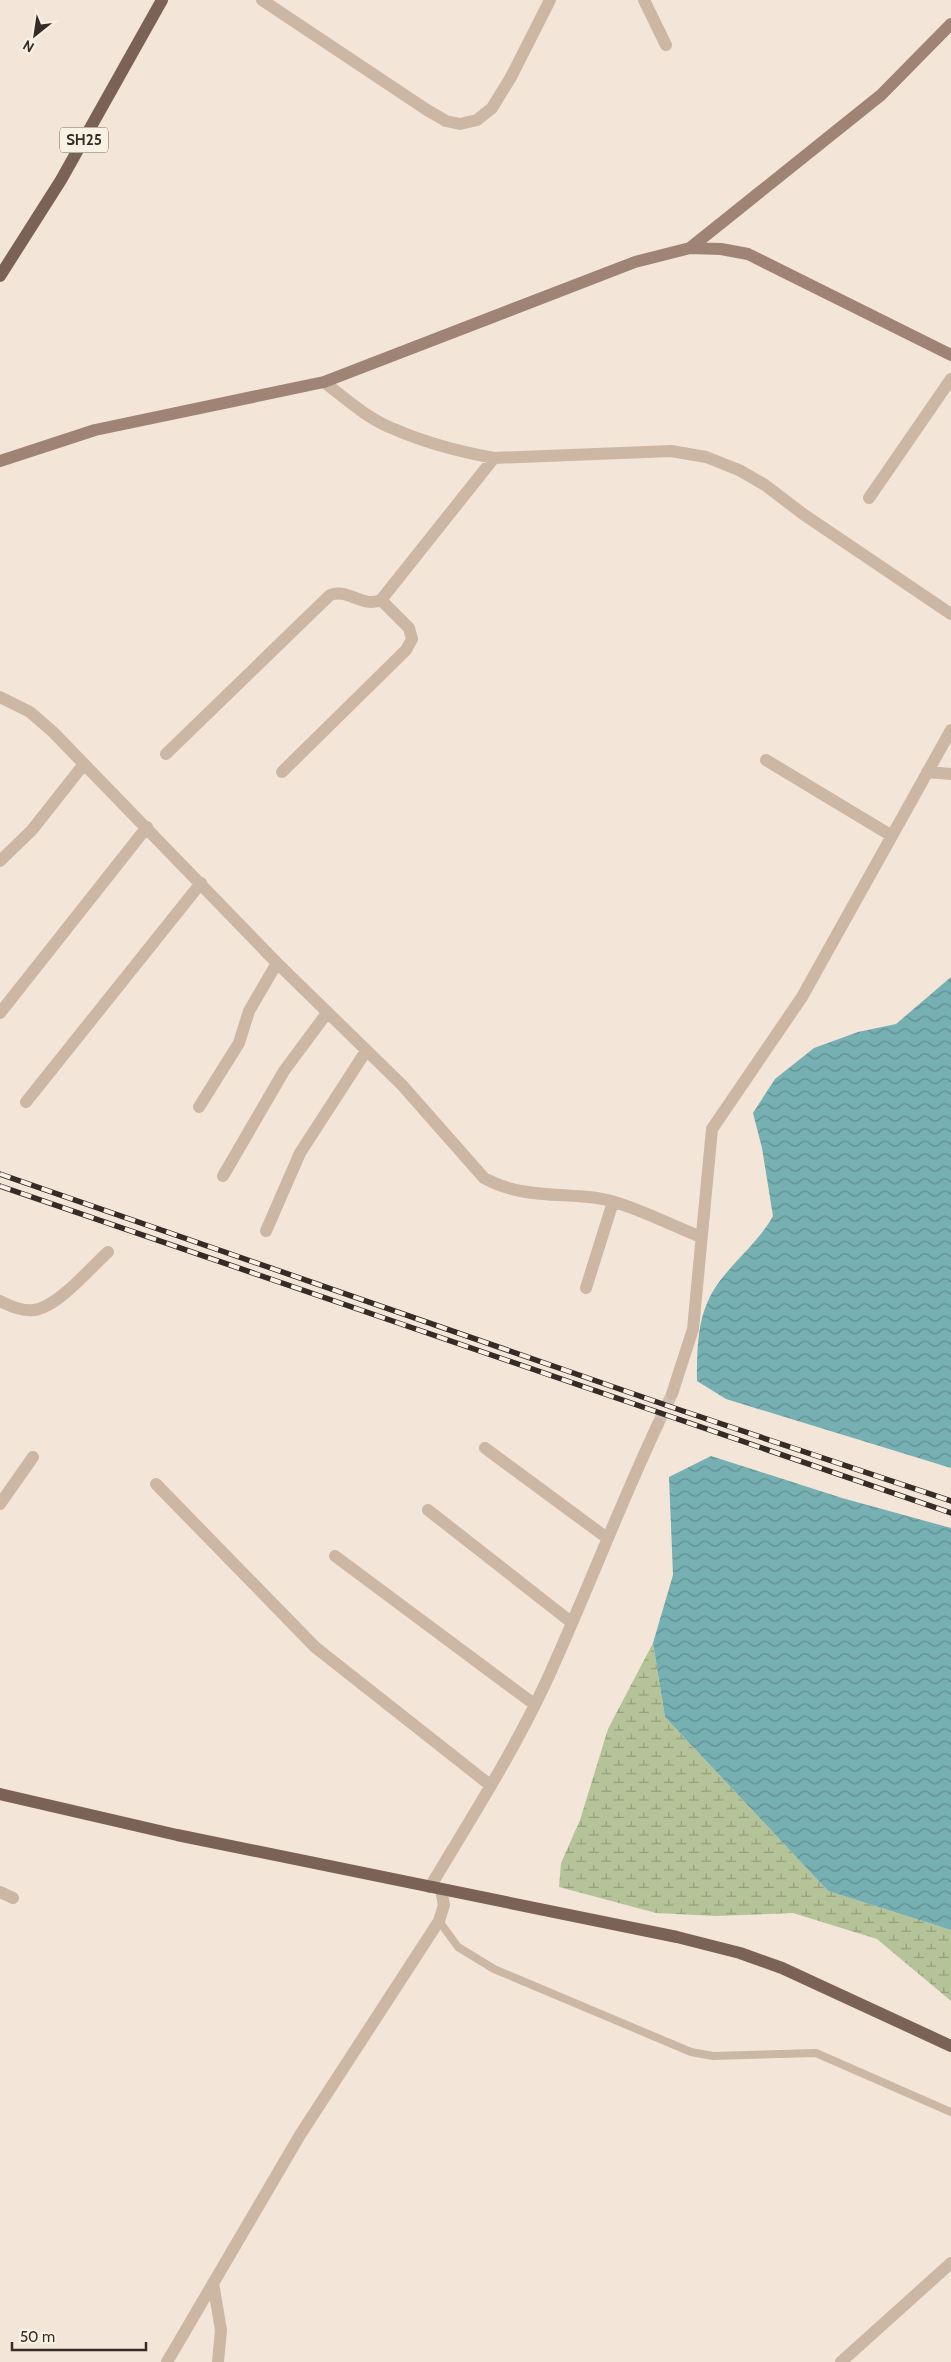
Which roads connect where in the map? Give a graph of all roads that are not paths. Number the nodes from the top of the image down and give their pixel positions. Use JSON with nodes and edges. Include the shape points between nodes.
{"nodes":[{"id":1,"x":162,"y":0,"type":"edge"},
{"id":2,"x":262,"y":0,"type":"edge"},
{"id":3,"x":550,"y":0,"type":"edge"},
{"id":4,"x":644,"y":0,"type":"edge"},
{"id":5,"x":951,"y":24,"type":"edge"},
{"id":6,"x":666,"y":45,"type":"dead end"},
{"id":7,"x":690,"y":248,"type":"junction"},
{"id":8,"x":0,"y":276,"type":"edge"},
{"id":9,"x":951,"y":355,"type":"edge"},
{"id":10,"x":951,"y":379,"type":"edge"},
{"id":11,"x":324,"y":382,"type":"junction"},
{"id":12,"x":494,"y":458,"type":"junction"},
{"id":13,"x":0,"y":461,"type":"edge"},
{"id":14,"x":869,"y":498,"type":"dead end"},
{"id":15,"x":381,"y":600,"type":"junction"},
{"id":16,"x":951,"y":614,"type":"edge"},
{"id":17,"x":0,"y":697,"type":"edge"},
{"id":18,"x":951,"y":730,"type":"edge"},
{"id":19,"x":166,"y":754,"type":"dead end"},
{"id":20,"x":766,"y":760,"type":"dead end"},
{"id":21,"x":84,"y":764,"type":"junction"},
{"id":22,"x":282,"y":772,"type":"dead end"},
{"id":23,"x":928,"y":772,"type":"junction"},
{"id":24,"x":951,"y":774,"type":"edge"},
{"id":25,"x":147,"y":827,"type":"junction"},
{"id":26,"x":892,"y":836,"type":"junction"},
{"id":27,"x":0,"y":861,"type":"edge"},
{"id":28,"x":201,"y":883,"type":"junction"},
{"id":29,"x":277,"y":963,"type":"junction"},
{"id":30,"x":0,"y":1013,"type":"edge"},
{"id":31,"x":327,"y":1013,"type":"junction"},
{"id":32,"x":366,"y":1051,"type":"junction"},
{"id":33,"x":26,"y":1102,"type":"dead end"},
{"id":34,"x":199,"y":1107,"type":"dead end"},
{"id":35,"x":223,"y":1176,"type":"dead end"},
{"id":36,"x":613,"y":1202,"type":"junction"},
{"id":37,"x":266,"y":1230,"type":"dead end"},
{"id":38,"x":702,"y":1237,"type":"junction"},
{"id":39,"x":108,"y":1252,"type":"dead end"},
{"id":40,"x":586,"y":1288,"type":"dead end"},
{"id":41,"x":0,"y":1301,"type":"edge"},
{"id":42,"x":672,"y":1394,"type":"tunnel mouth"},
{"id":43,"x":658,"y":1424,"type":"tunnel mouth"},
{"id":44,"x":485,"y":1448,"type":"dead end"},
{"id":45,"x":33,"y":1457,"type":"dead end"},
{"id":46,"x":156,"y":1484,"type":"dead end"},
{"id":47,"x":0,"y":1504,"type":"edge"},
{"id":48,"x":428,"y":1510,"type":"dead end"},
{"id":49,"x":607,"y":1538,"type":"junction"},
{"id":50,"x":335,"y":1556,"type":"dead end"},
{"id":51,"x":571,"y":1622,"type":"junction"},
{"id":52,"x":534,"y":1704,"type":"junction"},
{"id":53,"x":490,"y":1785,"type":"junction"},
{"id":54,"x":0,"y":1794,"type":"edge"},
{"id":55,"x":435,"y":1888,"type":"junction"},
{"id":56,"x":0,"y":1892,"type":"edge"},
{"id":57,"x":13,"y":1898,"type":"dead end"},
{"id":58,"x":439,"y":1921,"type":"junction"},
{"id":59,"x":951,"y":2046,"type":"edge"},
{"id":60,"x":951,"y":2112,"type":"edge"},
{"id":61,"x":951,"y":2263,"type":"edge"},
{"id":62,"x":213,"y":2283,"type":"junction"},
{"id":63,"x":167,"y":2362,"type":"edge"},
{"id":64,"x":218,"y":2362,"type":"edge"},
{"id":65,"x":841,"y":2362,"type":"edge"}],
"edges":[{"from":1,"to":8,"type":"main road","number":"SH25","via":[[61,180]]},
{"from":2,"to":3,"type":"street","via":[[427,110],[446,121],[460,124],[477,120],[492,108]]},
{"from":4,"to":6,"type":"street"},
{"from":5,"to":7,"type":"main road","via":[[881,96]]},
{"from":7,"to":9,"type":"main road","via":[[748,254]]},
{"from":7,"to":11,"type":"main road","via":[[635,262]]},
{"from":10,"to":14,"type":"street"},
{"from":11,"to":12,"type":"street","via":[[365,413],[393,429],[467,453]]},
{"from":11,"to":13,"type":"main road","via":[[94,430]]},
{"from":12,"to":15,"type":"street"},
{"from":12,"to":16,"type":"street","via":[[671,451],[706,457],[765,485]]},
{"from":15,"to":19,"type":"street","via":[[365,602],[337,592],[330,595]]},
{"from":15,"to":22,"type":"street","via":[[409,628],[412,639],[406,650]]},
{"from":17,"to":21,"type":"street","via":[[30,712]]},
{"from":18,"to":23,"type":"street"},
{"from":20,"to":26,"type":"street"},
{"from":21,"to":25,"type":"street"},
{"from":21,"to":27,"type":"street","via":[[32,830]]},
{"from":23,"to":24,"type":"street"},
{"from":23,"to":26,"type":"street"},
{"from":25,"to":28,"type":"street"},
{"from":25,"to":30,"type":"street"},
{"from":26,"to":38,"type":"street","via":[[802,997],[712,1129]]},
{"from":28,"to":29,"type":"street"},
{"from":28,"to":33,"type":"street"},
{"from":29,"to":31,"type":"street"},
{"from":29,"to":34,"type":"street","via":[[249,1011],[240,1043]]},
{"from":31,"to":32,"type":"street"},
{"from":31,"to":35,"type":"street","via":[[284,1071]]},
{"from":32,"to":36,"type":"street","via":[[429,1114],[484,1178],[515,1192]]},
{"from":32,"to":37,"type":"street","via":[[300,1153]]},
{"from":36,"to":38,"type":"street"},
{"from":36,"to":40,"type":"street"},
{"from":38,"to":42,"type":"street","via":[[693,1329]]},
{"from":39,"to":41,"type":"street","via":[[52,1304],[34,1310]]},
{"from":43,"to":49,"type":"street"},
{"from":44,"to":49,"type":"street"},
{"from":45,"to":47,"type":"street"},
{"from":46,"to":53,"type":"street","via":[[315,1647]]},
{"from":48,"to":51,"type":"street"},
{"from":49,"to":51,"type":"street"},
{"from":50,"to":52,"type":"street"},
{"from":51,"to":52,"type":"street"},
{"from":52,"to":53,"type":"street"},
{"from":53,"to":55,"type":"street"},
{"from":54,"to":55,"type":"main road","via":[[177,1835]]},
{"from":55,"to":58,"type":"street","via":[[444,1905]]},
{"from":55,"to":59,"type":"main road","via":[[740,1953],[782,1968]]},
{"from":56,"to":57,"type":"street"},
{"from":58,"to":60,"type":"lane","via":[[458,1947],[494,1969],[691,2052],[713,2056],[816,2053]]},
{"from":58,"to":62,"type":"street","via":[[300,2135]]},
{"from":61,"to":65,"type":"street"},
{"from":62,"to":63,"type":"street"},
{"from":62,"to":64,"type":"street","via":[[221,2330]]}]}
